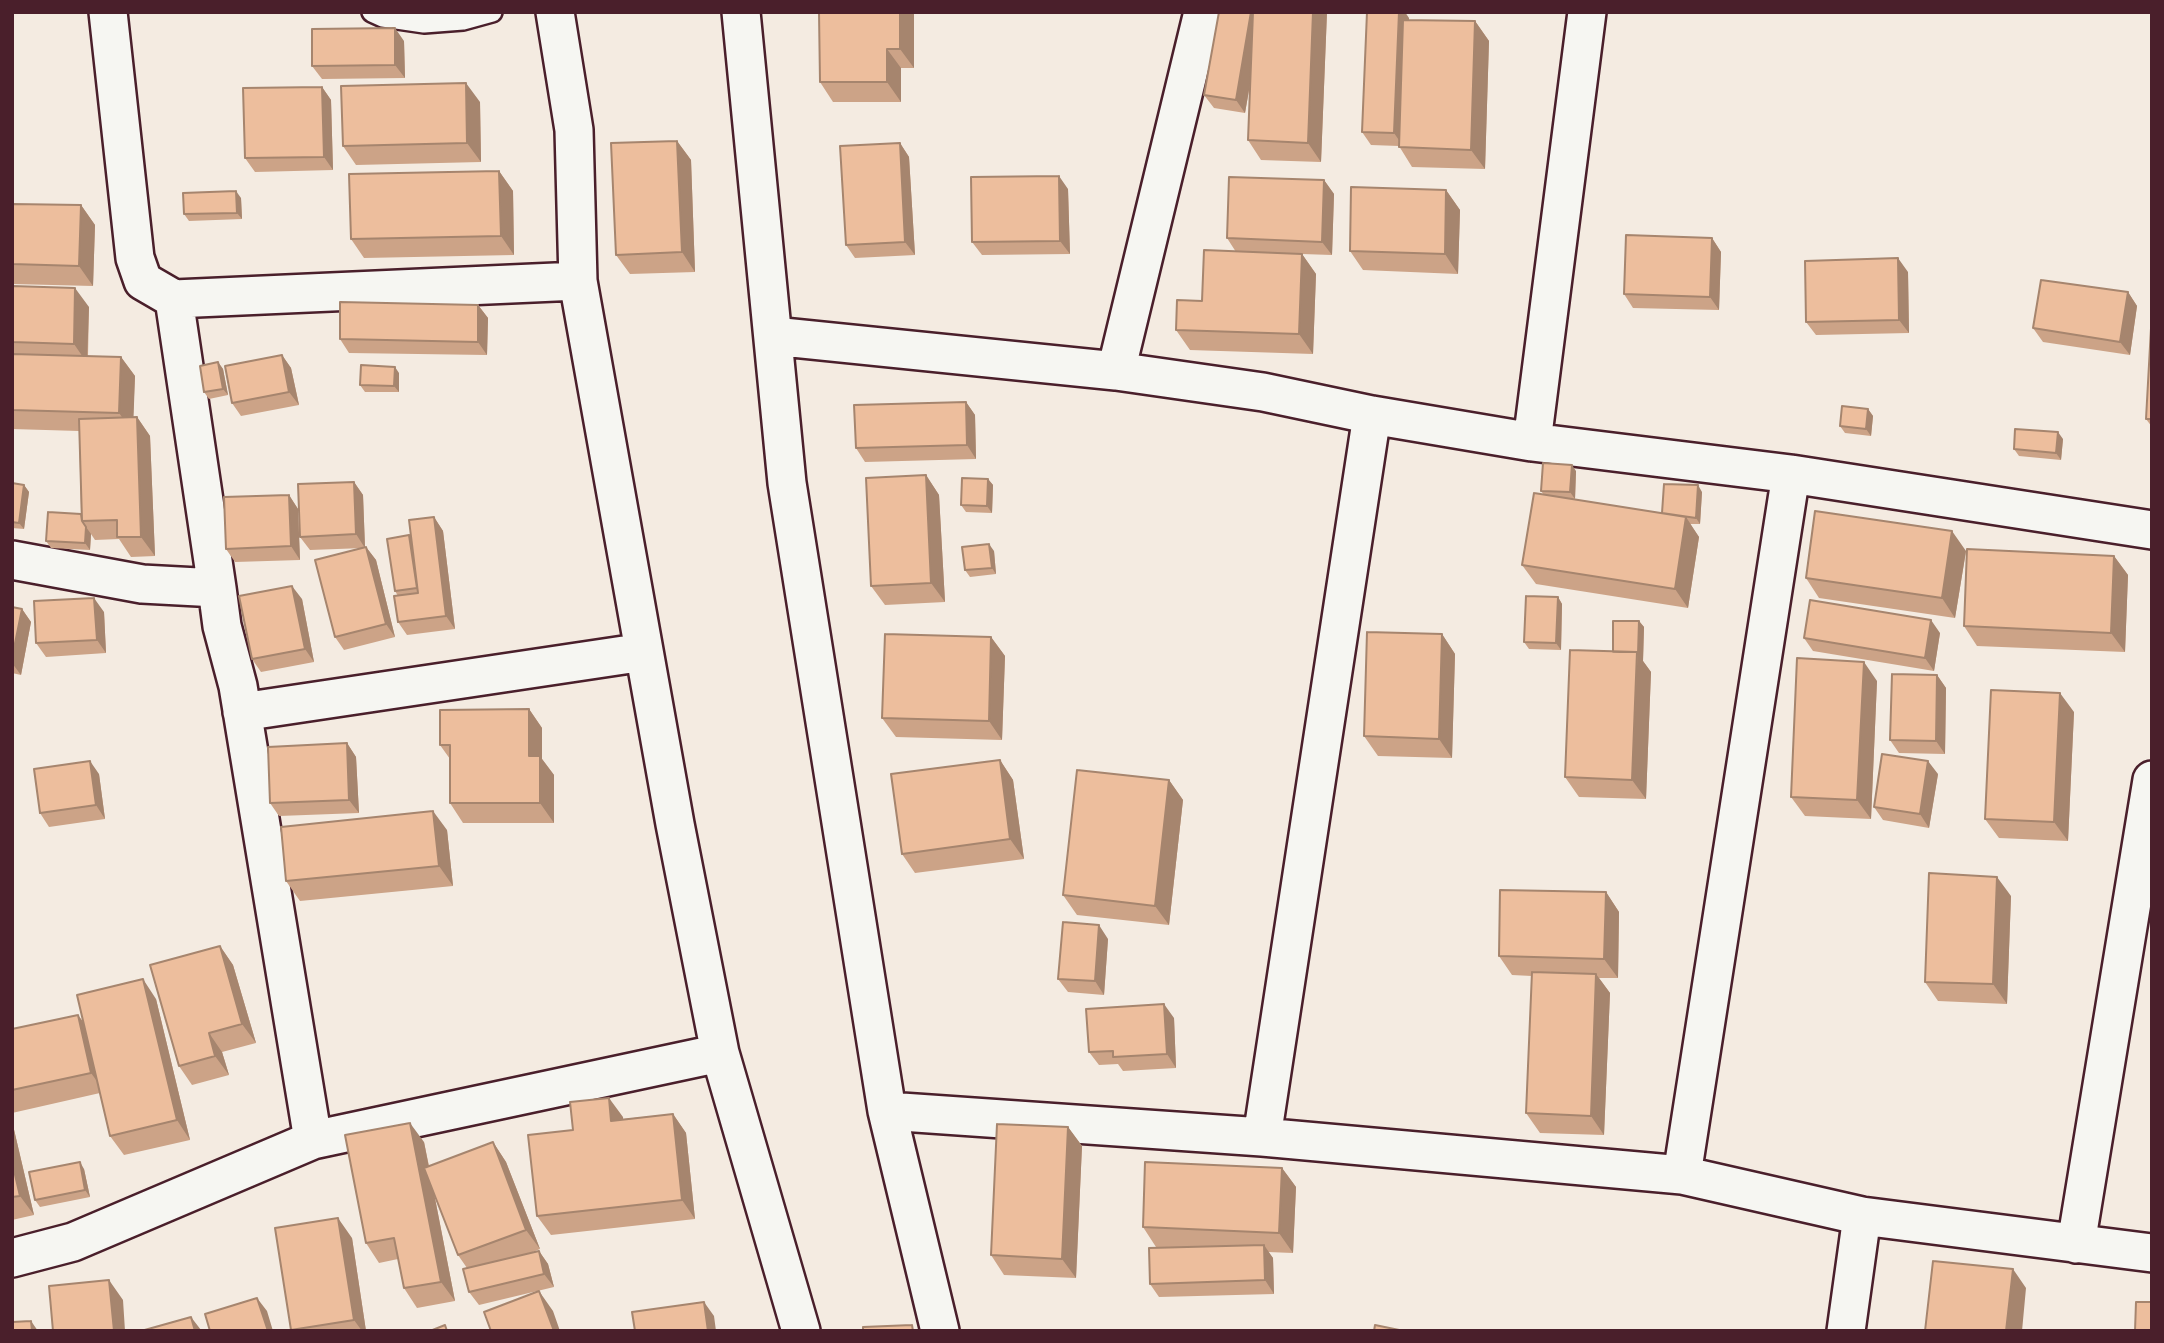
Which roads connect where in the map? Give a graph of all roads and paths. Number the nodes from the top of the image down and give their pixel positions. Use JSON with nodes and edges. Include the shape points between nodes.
{"nodes":[{"id":1,"x":108,"y":12,"type":"edge"},
{"id":2,"x":372,"y":12,"type":"edge"},
{"id":3,"x":492,"y":12,"type":"edge"},
{"id":4,"x":555,"y":12,"type":"edge"},
{"id":5,"x":741,"y":12,"type":"edge"},
{"id":6,"x":1203,"y":12,"type":"edge"},
{"id":7,"x":1587,"y":12,"type":"edge"},
{"id":8,"x":579,"y":281,"type":"junction"},
{"id":9,"x":174,"y":299,"type":"junction"},
{"id":10,"x":773,"y":336,"type":"junction"},
{"id":11,"x":1116,"y":371,"type":"junction"},
{"id":12,"x":1372,"y":415,"type":"junction"},
{"id":13,"x":1532,"y":442,"type":"junction"},
{"id":14,"x":1791,"y":474,"type":"junction"},
{"id":15,"x":2152,"y":530,"type":"edge"},
{"id":16,"x":12,"y":560,"type":"edge"},
{"id":17,"x":217,"y":588,"type":"junction"},
{"id":18,"x":644,"y":652,"type":"junction"},
{"id":19,"x":242,"y":712,"type":"junction"},
{"id":20,"x":2152,"y":779,"type":"edge"},
{"id":21,"x":720,"y":1053,"type":"junction"},
{"id":22,"x":887,"y":1111,"type":"junction"},
{"id":23,"x":1262,"y":1137,"type":"junction"},
{"id":24,"x":313,"y":1140,"type":"junction"},
{"id":25,"x":1682,"y":1175,"type":"junction"},
{"id":26,"x":1861,"y":1216,"type":"junction"},
{"id":27,"x":2076,"y":1244,"type":"junction"},
{"id":28,"x":2152,"y":1253,"type":"edge"},
{"id":29,"x":12,"y":1258,"type":"edge"},
{"id":30,"x":801,"y":1331,"type":"edge"},
{"id":31,"x":940,"y":1331,"type":"edge"},
{"id":32,"x":1846,"y":1331,"type":"edge"}],
"edges":[{"from":1,"to":9,"type":"street","via":[[135,258],[143,281]]},
{"from":2,"to":3,"type":"lane","via":[[424,23]]},
{"from":4,"to":8,"type":"street","via":[[574,130]]},
{"from":5,"to":10,"type":"street"},
{"from":6,"to":11,"type":"street"},
{"from":7,"to":13,"type":"street"},
{"from":8,"to":9,"type":"street"},
{"from":8,"to":18,"type":"street"},
{"from":9,"to":17,"type":"street"},
{"from":10,"to":11,"type":"street"},
{"from":10,"to":22,"type":"street","via":[[787,483]]},
{"from":11,"to":12,"type":"street","via":[[1263,392]]},
{"from":12,"to":13,"type":"street"},
{"from":12,"to":23,"type":"street"},
{"from":13,"to":14,"type":"street"},
{"from":14,"to":15,"type":"street"},
{"from":14,"to":25,"type":"street"},
{"from":16,"to":17,"type":"street","via":[[142,584]]},
{"from":17,"to":19,"type":"street"},
{"from":18,"to":19,"type":"street"},
{"from":18,"to":21,"type":"street"},
{"from":19,"to":24,"type":"street"},
{"from":20,"to":27,"type":"street"},
{"from":21,"to":24,"type":"street"},
{"from":21,"to":30,"type":"street"},
{"from":22,"to":23,"type":"street"},
{"from":22,"to":31,"type":"street"},
{"from":23,"to":25,"type":"street"},
{"from":24,"to":29,"type":"street","via":[[73,1242]]},
{"from":25,"to":26,"type":"street"},
{"from":26,"to":27,"type":"street"},
{"from":26,"to":32,"type":"street"},
{"from":27,"to":28,"type":"street"}]}
